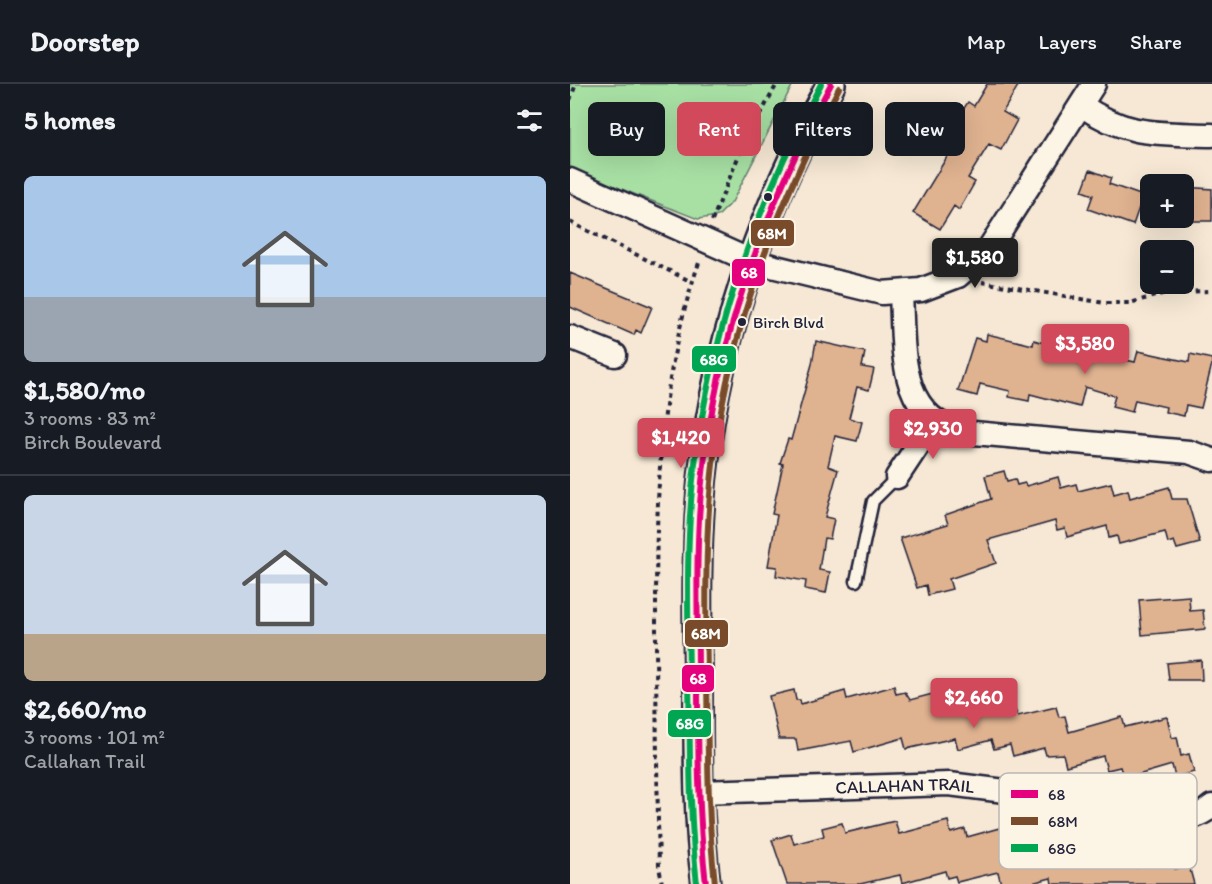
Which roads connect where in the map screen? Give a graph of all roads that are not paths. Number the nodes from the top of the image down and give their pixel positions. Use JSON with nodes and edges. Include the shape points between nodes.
{"nodes":[{"id":1,"x":831,"y":84,"type":"edge"},
{"id":2,"x":1094,"y":84,"type":"edge"},
{"id":3,"x":1081,"y":105,"type":"junction"},
{"id":4,"x":1212,"y":135,"type":"edge"},
{"id":5,"x":570,"y":180,"type":"edge"},
{"id":6,"x":751,"y":261,"type":"junction"},
{"id":7,"x":901,"y":293,"type":"junction"},
{"id":8,"x":570,"y":337,"type":"edge"},
{"id":9,"x":615,"y":355,"type":"dead end"},
{"id":10,"x":934,"y":421,"type":"junction"},
{"id":11,"x":1212,"y":460,"type":"edge"},
{"id":12,"x":897,"y":477,"type":"joint"},
{"id":13,"x":856,"y":581,"type":"dead end"},
{"id":14,"x":999,"y":790,"type":"edge"},
{"id":15,"x":699,"y":792,"type":"junction"},
{"id":16,"x":1212,"y":806,"type":"edge"},
{"id":17,"x":1197,"y":816,"type":"edge"},
{"id":18,"x":706,"y":884,"type":"edge"}],
"edges":[{"from":1,"to":6,"type":"street","via":[[789,166]]},
{"from":2,"to":3,"type":"street"},
{"from":3,"to":4,"type":"street","via":[[1113,125],[1132,131]]},
{"from":3,"to":7,"type":"street","via":[[1001,233],[981,257],[958,276]]},
{"from":5,"to":6,"type":"street"},
{"from":6,"to":7,"type":"street","via":[[882,293]]},
{"from":6,"to":15,"type":"street","via":[[718,377],[702,479],[698,559]]},
{"from":7,"to":10,"type":"street","via":[[911,386],[917,402]]},
{"from":8,"to":9,"type":"street"},
{"from":10,"to":11,"type":"street","via":[[962,432],[1189,452]]},
{"from":10,"to":12,"type":"street"},
{"from":12,"to":13,"type":"lane","via":[[873,501]]},
{"from":14,"to":15,"type":"street","name":"CALLAHAN TRAIL","via":[[950,784]]},
{"from":15,"to":18,"type":"street"},
{"from":16,"to":17,"type":"street","name":"CALLAHAN TRAIL"}]}
